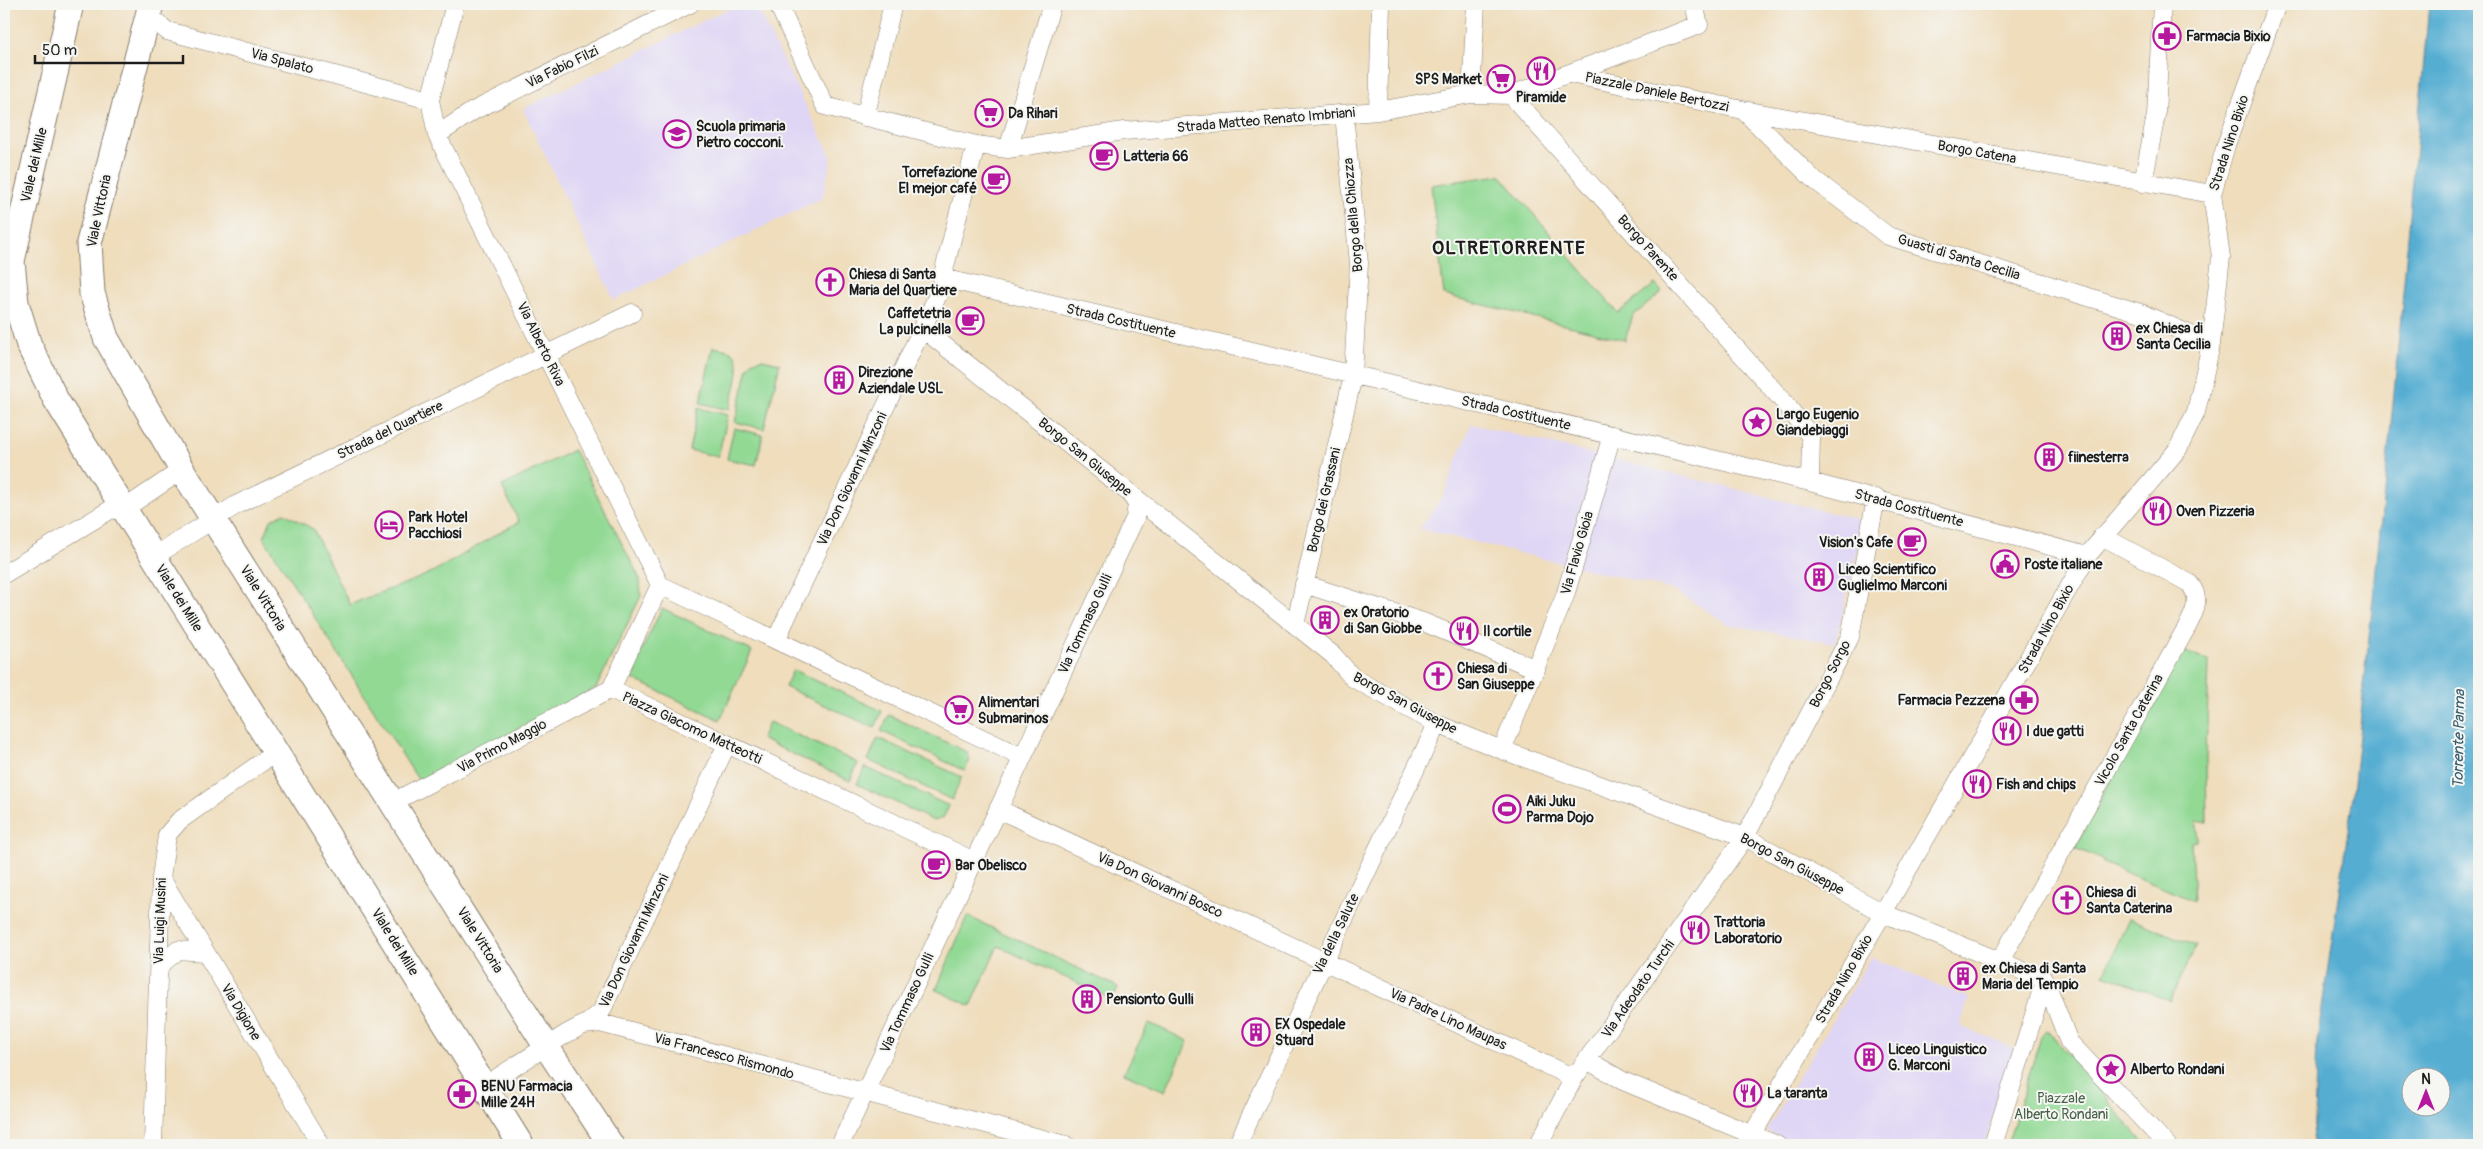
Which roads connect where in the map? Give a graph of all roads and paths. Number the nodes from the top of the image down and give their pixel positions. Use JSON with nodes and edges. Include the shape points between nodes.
{"nodes":[{"id":1,"x":70,"y":4,"type":"edge"},
{"id":2,"x":151,"y":4,"type":"edge"},
{"id":3,"x":455,"y":4,"type":"edge"},
{"id":4,"x":690,"y":4,"type":"edge"},
{"id":5,"x":778,"y":4,"type":"edge"},
{"id":6,"x":893,"y":4,"type":"edge"},
{"id":7,"x":1052,"y":4,"type":"edge"},
{"id":8,"x":1381,"y":4,"type":"edge"},
{"id":9,"x":1476,"y":4,"type":"edge"},
{"id":10,"x":1694,"y":4,"type":"edge"},
{"id":11,"x":2162,"y":4,"type":"edge"},
{"id":12,"x":2277,"y":4,"type":"edge"},
{"id":13,"x":1570,"y":74,"type":"junction"},
{"id":14,"x":1471,"y":94,"type":"junction"},
{"id":15,"x":1511,"y":95,"type":"junction"},
{"id":16,"x":430,"y":100,"type":"junction"},
{"id":17,"x":1743,"y":110,"type":"junction"},
{"id":18,"x":1378,"y":111,"type":"junction"},
{"id":19,"x":1344,"y":114,"type":"junction"},
{"id":20,"x":865,"y":117,"type":"junction"},
{"id":21,"x":437,"y":135,"type":"junction"},
{"id":22,"x":976,"y":145,"type":"junction"},
{"id":23,"x":1008,"y":149,"type":"junction"},
{"id":24,"x":2143,"y":183,"type":"junction"},
{"id":25,"x":2212,"y":194,"type":"junction"},
{"id":26,"x":8,"y":261,"type":"edge"},
{"id":27,"x":942,"y":278,"type":"junction"},
{"id":28,"x":632,"y":313,"type":"dead end"},
{"id":29,"x":922,"y":328,"type":"junction"},
{"id":30,"x":2212,"y":344,"type":"junction"},
{"id":31,"x":546,"y":355,"type":"junction"},
{"id":32,"x":1354,"y":376,"type":"junction"},
{"id":33,"x":1612,"y":435,"type":"junction"},
{"id":34,"x":182,"y":470,"type":"junction"},
{"id":35,"x":1810,"y":482,"type":"junction"},
{"id":36,"x":1128,"y":491,"type":"junction"},
{"id":37,"x":1876,"y":498,"type":"junction"},
{"id":38,"x":124,"y":509,"type":"junction"},
{"id":39,"x":213,"y":519,"type":"junction"},
{"id":40,"x":2102,"y":536,"type":"junction"},
{"id":41,"x":153,"y":556,"type":"junction"},
{"id":42,"x":2087,"y":556,"type":"junction"},
{"id":43,"x":4,"y":574,"type":"edge"},
{"id":44,"x":1304,"y":584,"type":"junction"},
{"id":45,"x":660,"y":585,"type":"junction"},
{"id":46,"x":1295,"y":625,"type":"junction"},
{"id":47,"x":776,"y":640,"type":"junction"},
{"id":48,"x":1536,"y":669,"type":"junction"},
{"id":49,"x":611,"y":689,"type":"junction"},
{"id":50,"x":1437,"y":724,"type":"junction"},
{"id":51,"x":727,"y":744,"type":"junction"},
{"id":52,"x":1502,"y":750,"type":"junction"},
{"id":53,"x":276,"y":752,"type":"junction"},
{"id":54,"x":1022,"y":757,"type":"junction"},
{"id":55,"x":393,"y":802,"type":"junction"},
{"id":56,"x":998,"y":809,"type":"junction"},
{"id":57,"x":1745,"y":837,"type":"junction"},
{"id":58,"x":974,"y":861,"type":"junction"},
{"id":59,"x":161,"y":878,"type":"junction"},
{"id":60,"x":1883,"y":913,"type":"junction"},
{"id":61,"x":204,"y":952,"type":"junction"},
{"id":62,"x":1322,"y":961,"type":"junction"},
{"id":63,"x":2000,"y":961,"type":"junction"},
{"id":64,"x":159,"y":966,"type":"junction"},
{"id":65,"x":2046,"y":980,"type":"junction"},
{"id":66,"x":584,"y":1025,"type":"junction"},
{"id":67,"x":546,"y":1046,"type":"junction"},
{"id":68,"x":1587,"y":1060,"type":"junction"},
{"id":69,"x":1574,"y":1078,"type":"junction"},
{"id":70,"x":484,"y":1086,"type":"junction"},
{"id":71,"x":864,"y":1093,"type":"junction"},
{"id":72,"x":1749,"y":1140,"type":"edge"},
{"id":73,"x":152,"y":1145,"type":"edge"},
{"id":74,"x":321,"y":1145,"type":"edge"},
{"id":75,"x":521,"y":1145,"type":"edge"},
{"id":76,"x":611,"y":1145,"type":"edge"},
{"id":77,"x":840,"y":1145,"type":"edge"},
{"id":78,"x":1066,"y":1145,"type":"edge"},
{"id":79,"x":1237,"y":1145,"type":"edge"},
{"id":80,"x":1538,"y":1145,"type":"edge"},
{"id":81,"x":1777,"y":1145,"type":"edge"},
{"id":82,"x":1993,"y":1145,"type":"edge"},
{"id":83,"x":2167,"y":1145,"type":"edge"}],
"edges":[{"from":1,"to":26,"type":"main road","name":"Viale dei Mille"},
{"from":2,"to":16,"type":"street","name":"Via Spalato","via":[[153,19],[167,31]]},
{"from":2,"to":34,"type":"main road","name":"Viale Vittoria","via":[[89,243],[92,293],[106,338]]},
{"from":3,"to":16,"type":"street"},
{"from":4,"to":21,"type":"street","name":"Via Fabio Filzi","via":[[473,111]]},
{"from":5,"to":20,"type":"street","name":"Strada Matteo Renato Imbriani","via":[[825,106]]},
{"from":6,"to":20,"type":"street"},
{"from":7,"to":23,"type":"street"},
{"from":8,"to":18,"type":"street"},
{"from":9,"to":14,"type":"street"},
{"from":10,"to":13,"type":"street","name":"Strada Matteo Renato Imbriani","via":[[1699,24]]},
{"from":11,"to":24,"type":"street","via":[[2156,115]]},
{"from":12,"to":25,"type":"street","name":"Strada Nino Bixio","via":[[2226,145]]},
{"from":13,"to":15,"type":"street","name":"Strada Matteo Renato Imbriani"},
{"from":13,"to":17,"type":"street","name":"Piazzale Daniele Bertozzi"},
{"from":14,"to":15,"type":"street","name":"Strada Matteo Renato Imbriani"},
{"from":14,"to":18,"type":"street","name":"Strada Matteo Renato Imbriani"},
{"from":15,"to":35,"type":"street","name":"Borgo Parente","via":[[1784,402],[1811,437]]},
{"from":16,"to":21,"type":"street","name":"Via Alberto Riva"},
{"from":17,"to":24,"type":"street","name":"Borgo Catena"},
{"from":17,"to":30,"type":"street","name":"Guasti di Santa Cecilia","via":[[1811,177],[1888,236],[2141,313]]},
{"from":18,"to":19,"type":"street","name":"Strada Matteo Renato Imbriani"},
{"from":19,"to":23,"type":"street","name":"Strada Matteo Renato Imbriani","via":[[1124,131]]},
{"from":19,"to":32,"type":"street","name":"Borgo della Chiozza","via":[[1359,263]]},
{"from":20,"to":22,"type":"street","name":"Strada Matteo Renato Imbriani"},
{"from":21,"to":31,"type":"street","name":"Via Alberto Riva"},
{"from":22,"to":23,"type":"street","name":"Strada Matteo Renato Imbriani"},
{"from":22,"to":27,"type":"street","name":"Via Don Giovanni Minzoni"},
{"from":24,"to":25,"type":"street","name":"Borgo Catena"},
{"from":25,"to":30,"type":"street","name":"Strada Nino Bixio","via":[[2221,257]]},
{"from":26,"to":38,"type":"main road","name":"Viale dei Mille","via":[[29,346],[56,400]]},
{"from":27,"to":29,"type":"street","name":"Via Don Giovanni Minzoni","via":[[944,282]]},
{"from":27,"to":32,"type":"street","name":"Strada Costituente"},
{"from":28,"to":31,"type":"street","name":"Strada del Quartiere"},
{"from":29,"to":36,"type":"street","name":"Borgo San Giuseppe"},
{"from":29,"to":47,"type":"street","name":"Via Don Giovanni Minzoni"},
{"from":30,"to":40,"type":"street","name":"Strada Nino Bixio","via":[[2196,412],[2178,449]]},
{"from":31,"to":39,"type":"street","name":"Strada del Quartiere"},
{"from":31,"to":45,"type":"street","name":"Via Alberto Riva"},
{"from":32,"to":33,"type":"street","name":"Strada Costituente"},
{"from":32,"to":44,"type":"street","name":"Borgo dei Grassani"},
{"from":33,"to":35,"type":"street","name":"Strada Costituente"},
{"from":33,"to":48,"type":"street","name":"Via Flavio Gioia","via":[[1565,596]]},
{"from":34,"to":38,"type":"street"},
{"from":34,"to":39,"type":"main road","name":"Viale Vittoria"},
{"from":35,"to":37,"type":"street","name":"Strada Costituente"},
{"from":36,"to":46,"type":"street","name":"Borgo San Giuseppe"},
{"from":36,"to":54,"type":"street","name":"Via Tommaso Gulli","via":[[1137,504],[1135,518]]},
{"from":37,"to":42,"type":"street","name":"Strada Costituente"},
{"from":37,"to":57,"type":"street","name":"Borgo Sorgo","via":[[1850,637]]},
{"from":38,"to":41,"type":"main road","name":"Viale dei Mille"},
{"from":38,"to":43,"type":"street","via":[[110,510]]},
{"from":39,"to":41,"type":"street","name":"Strada del Quartiere"},
{"from":39,"to":55,"type":"main road","name":"Viale Vittoria"},
{"from":40,"to":42,"type":"street","name":"Strada Nino Bixio"},
{"from":40,"to":63,"type":"street","name":"Vicolo Santa Caterina","via":[[2189,584],[2195,591],[2196,606],[2184,633]]},
{"from":41,"to":53,"type":"main road","name":"Viale dei Mille"},
{"from":42,"to":60,"type":"street","name":"Strada Nino Bixio"},
{"from":44,"to":46,"type":"street","name":"Borgo dei Grassani"},
{"from":44,"to":48,"type":"street","via":[[1423,622]]},
{"from":45,"to":47,"type":"street"},
{"from":45,"to":49,"type":"street","name":"Piazza Giacomo Matteotti"},
{"from":46,"to":50,"type":"street","name":"Borgo San Giuseppe","via":[[1333,655],[1352,678]]},
{"from":47,"to":54,"type":"street"},
{"from":48,"to":52,"type":"street","name":"Via Flavio Gioia"},
{"from":49,"to":51,"type":"street","name":"Piazza Giacomo Matteotti"},
{"from":49,"to":55,"type":"street","name":"Via Primo Maggio"},
{"from":50,"to":52,"type":"street","name":"Borgo San Giuseppe"},
{"from":50,"to":62,"type":"street","name":"Via della Salute"},
{"from":51,"to":58,"type":"street","name":"Piazza Giacomo Matteotti"},
{"from":51,"to":66,"type":"street","name":"Via Don Giovanni Minzoni","via":[[604,1007],[598,1016]]},
{"from":52,"to":57,"type":"street","name":"Borgo San Giuseppe"},
{"from":53,"to":59,"type":"street","name":"Via Luigi Musini","via":[[179,820],[167,835]]},
{"from":53,"to":70,"type":"main road","name":"Viale dei Mille"},
{"from":54,"to":56,"type":"street"},
{"from":55,"to":67,"type":"main road","name":"Viale Vittoria"},
{"from":56,"to":58,"type":"street"},
{"from":56,"to":62,"type":"street","name":"Via Don Giovanni Bosco"},
{"from":57,"to":60,"type":"street","name":"Borgo San Giuseppe"},
{"from":57,"to":68,"type":"street","name":"Via Adeodato Turchi"},
{"from":58,"to":71,"type":"street","name":"Via Tommaso Gulli"},
{"from":59,"to":61,"type":"street","name":"Via Digione"},
{"from":59,"to":64,"type":"street","name":"Via Luigi Musini"},
{"from":60,"to":63,"type":"street","name":"Borgo San Giuseppe"},
{"from":60,"to":72,"type":"street","name":"Strada Nino Bixio"},
{"from":61,"to":64,"type":"street","via":[[178,950]]},
{"from":61,"to":74,"type":"street","name":"Via Digione"},
{"from":62,"to":69,"type":"street","name":"Via Padre Lino Maupas"},
{"from":62,"to":79,"type":"street","name":"Via della Salute"},
{"from":63,"to":65,"type":"street","name":"Borgo San Giuseppe"},
{"from":64,"to":73,"type":"street","name":"Via Luigi Musini"},
{"from":65,"to":82,"type":"street"},
{"from":65,"to":83,"type":"street","via":[[2069,1042]]},
{"from":66,"to":67,"type":"street","name":"Via Don Giovanni Minzoni"},
{"from":66,"to":71,"type":"street","name":"Via Francesco Rismondo","via":[[600,1023]]},
{"from":67,"to":70,"type":"street","name":"Via Don Giovanni Minzoni"},
{"from":67,"to":76,"type":"main road","name":"Viale Vittoria"},
{"from":68,"to":69,"type":"street","name":"Via Adeodato Turchi"},
{"from":68,"to":72,"type":"street","via":[[1623,1081]]},
{"from":69,"to":80,"type":"street","name":"Via Adeodato Turchi"},
{"from":70,"to":75,"type":"main road","name":"Viale dei Mille"},
{"from":71,"to":77,"type":"street","name":"Via Tommaso Gulli"},
{"from":71,"to":78,"type":"street","name":"Via Francesco Rismondo"},
{"from":72,"to":81,"type":"street"}]}
